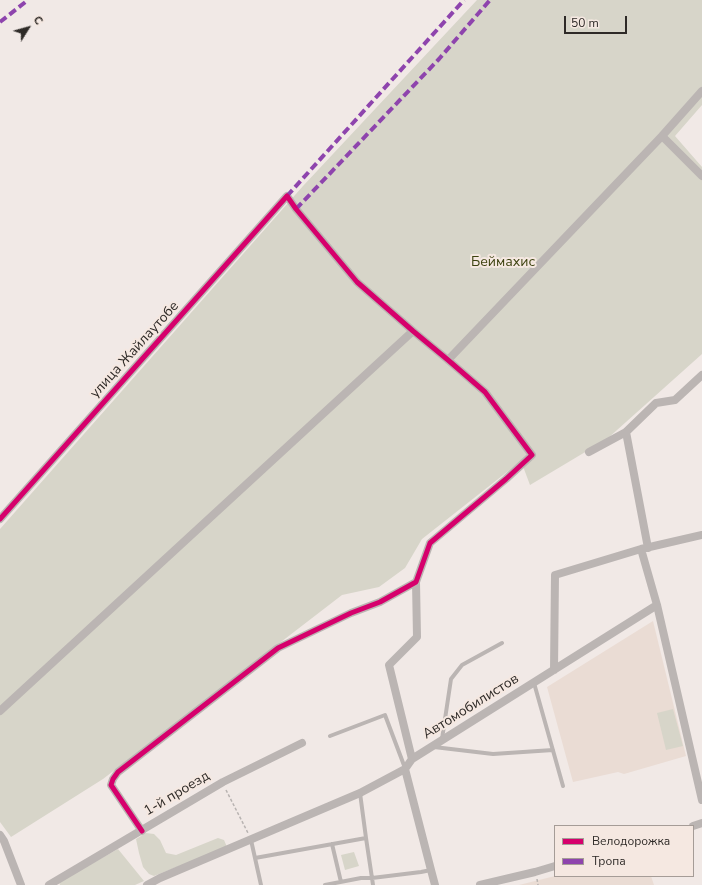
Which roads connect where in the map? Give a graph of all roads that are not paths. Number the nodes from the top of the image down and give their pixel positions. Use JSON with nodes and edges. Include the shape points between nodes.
{"nodes":[{"id":1,"x":702,"y":91,"type":"edge"},
{"id":2,"x":662,"y":136,"type":"junction"},
{"id":3,"x":702,"y":176,"type":"edge"},
{"id":4,"x":413,"y":331,"type":"junction"},
{"id":5,"x":448,"y":360,"type":"junction"},
{"id":6,"x":702,"y":375,"type":"edge"},
{"id":7,"x":626,"y":432,"type":"junction"},
{"id":8,"x":589,"y":452,"type":"dead end"},
{"id":9,"x":0,"y":519,"type":"edge"},
{"id":10,"x":702,"y":535,"type":"edge"},
{"id":11,"x":645,"y":549,"type":"junction"},
{"id":12,"x":416,"y":582,"type":"junction"},
{"id":13,"x":657,"y":605,"type":"junction"},
{"id":14,"x":502,"y":643,"type":"dead end"},
{"id":15,"x":554,"y":670,"type":"junction"},
{"id":16,"x":534,"y":683,"type":"junction"},
{"id":17,"x":0,"y":711,"type":"edge"},
{"id":18,"x":330,"y":736,"type":"dead end"},
{"id":19,"x":442,"y":740,"type":"junction"},
{"id":20,"x":302,"y":743,"type":"dead end"},
{"id":21,"x":431,"y":746,"type":"junction"},
{"id":22,"x":553,"y":750,"type":"junction"},
{"id":23,"x":412,"y":759,"type":"junction"},
{"id":24,"x":405,"y":769,"type":"junction"},
{"id":25,"x":563,"y":786,"type":"dead end"},
{"id":26,"x":360,"y":793,"type":"junction"},
{"id":27,"x":702,"y":800,"type":"edge"},
{"id":28,"x":142,"y":831,"type":"junction"},
{"id":29,"x":0,"y":835,"type":"edge"},
{"id":30,"x":366,"y":838,"type":"junction"},
{"id":31,"x":251,"y":840,"type":"junction"},
{"id":32,"x":332,"y":844,"type":"junction"},
{"id":33,"x":255,"y":858,"type":"junction"},
{"id":34,"x":554,"y":866,"type":"edge"},
{"id":35,"x":432,"y":870,"type":"junction"},
{"id":36,"x":372,"y":878,"type":"junction"},
{"id":37,"x":161,"y":882,"type":"edge"},
{"id":38,"x":341,"y":882,"type":"junction"},
{"id":39,"x":21,"y":885,"type":"edge"},
{"id":40,"x":49,"y":885,"type":"edge"},
{"id":41,"x":147,"y":885,"type":"edge"},
{"id":42,"x":261,"y":885,"type":"edge"},
{"id":43,"x":325,"y":885,"type":"edge"},
{"id":44,"x":373,"y":885,"type":"edge"},
{"id":45,"x":435,"y":885,"type":"edge"},
{"id":46,"x":480,"y":885,"type":"edge"}],
"edges":[{"from":1,"to":2,"type":"street"},
{"from":2,"to":3,"type":"street"},
{"from":2,"to":5,"type":"street"},
{"from":4,"to":5,"type":"street"},
{"from":4,"to":9,"type":"street","name":"улица Жайлаутобе","via":[[357,282],[287,196]]},
{"from":4,"to":17,"type":"street"},
{"from":5,"to":12,"type":"street","via":[[485,392],[532,455],[430,544]]},
{"from":6,"to":7,"type":"street","via":[[675,400],[656,403]]},
{"from":7,"to":8,"type":"street"},
{"from":7,"to":11,"type":"street"},
{"from":10,"to":11,"type":"street"},
{"from":11,"to":13,"type":"street"},
{"from":11,"to":15,"type":"street","via":[[555,575]]},
{"from":12,"to":23,"type":"street","via":[[417,638],[389,665]]},
{"from":12,"to":28,"type":"street","via":[[380,602],[278,648],[118,772],[111,785]]},
{"from":13,"to":15,"type":"street","name":"Автомобилистов"},
{"from":13,"to":27,"type":"street"},
{"from":14,"to":19,"type":"lane","via":[[462,665],[450,679]]},
{"from":15,"to":16,"type":"street","name":"Автомобилистов"},
{"from":16,"to":19,"type":"street","name":"Автомобилистов"},
{"from":16,"to":22,"type":"lane"},
{"from":18,"to":24,"type":"lane","via":[[385,715]]},
{"from":19,"to":21,"type":"street","name":"Автомобилистов"},
{"from":20,"to":28,"type":"street","name":"1-й проезд","via":[[223,782]]},
{"from":21,"to":22,"type":"lane","via":[[493,754]]},
{"from":21,"to":23,"type":"street","name":"Автомобилистов"},
{"from":22,"to":25,"type":"lane"},
{"from":23,"to":24,"type":"street","name":"Автомобилистов"},
{"from":24,"to":26,"type":"street"},
{"from":24,"to":35,"type":"street"},
{"from":26,"to":30,"type":"lane"},
{"from":26,"to":31,"type":"street"},
{"from":28,"to":40,"type":"street","name":"1-й проезд"},
{"from":29,"to":39,"type":"street"},
{"from":30,"to":32,"type":"lane"},
{"from":30,"to":36,"type":"lane"},
{"from":31,"to":33,"type":"lane"},
{"from":31,"to":37,"type":"street"},
{"from":32,"to":33,"type":"lane"},
{"from":32,"to":38,"type":"lane"},
{"from":33,"to":42,"type":"lane"},
{"from":34,"to":46,"type":"street"},
{"from":35,"to":36,"type":"lane"},
{"from":35,"to":45,"type":"street"},
{"from":36,"to":38,"type":"lane"},
{"from":36,"to":44,"type":"lane"},
{"from":37,"to":41,"type":"street"},
{"from":38,"to":43,"type":"lane"}]}
